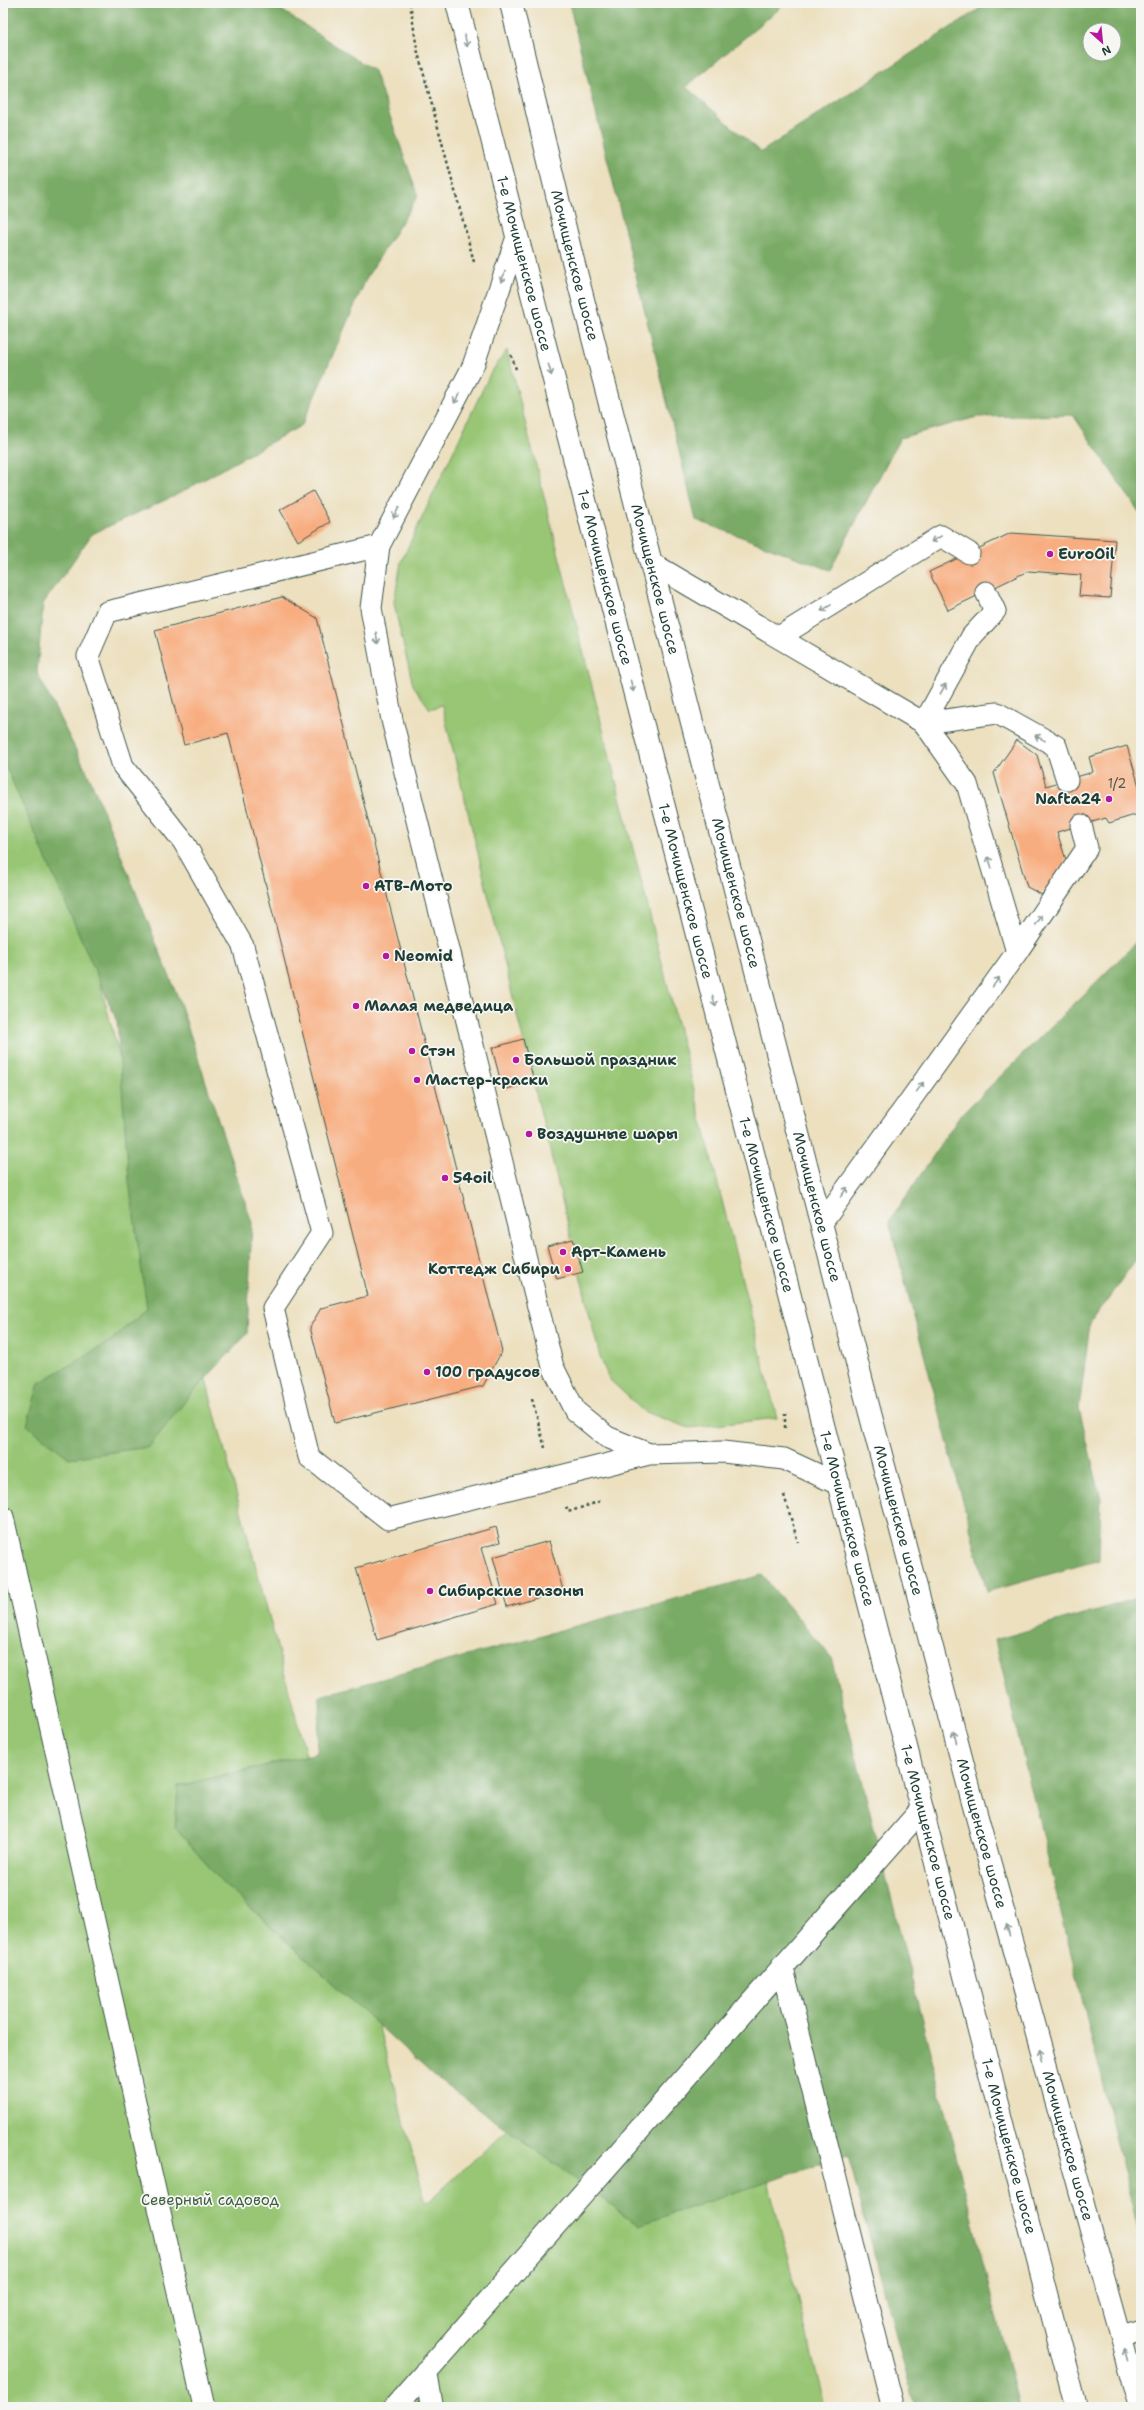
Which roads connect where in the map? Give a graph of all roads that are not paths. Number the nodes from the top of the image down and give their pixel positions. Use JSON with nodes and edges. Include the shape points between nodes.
{"nodes":[{"id":1,"x":457,"y":3,"type":"edge"},
{"id":2,"x":511,"y":3,"type":"edge"},
{"id":3,"x":516,"y":240,"type":"junction"},
{"id":4,"x":379,"y":546,"type":"junction"},
{"id":5,"x":968,"y":553,"type":"dead end"},
{"id":6,"x":653,"y":564,"type":"junction"},
{"id":7,"x":986,"y":592,"type":"dead end"},
{"id":8,"x":779,"y":637,"type":"junction"},
{"id":9,"x":924,"y":723,"type":"junction"},
{"id":10,"x":1067,"y":780,"type":"dead end"},
{"id":11,"x":1081,"y":825,"type":"dead end"},
{"id":12,"x":1017,"y":952,"type":"junction"},
{"id":13,"x":821,"y":1224,"type":"junction"},
{"id":14,"x":649,"y":1454,"type":"junction"},
{"id":15,"x":840,"y":1485,"type":"junction"},
{"id":16,"x":3,"y":1517,"type":"edge"},
{"id":17,"x":922,"y":1809,"type":"junction"},
{"id":18,"x":782,"y":1967,"type":"junction"},
{"id":19,"x":1141,"y":2330,"type":"edge"},
{"id":20,"x":1120,"y":2335,"type":"junction"},
{"id":21,"x":426,"y":2371,"type":"junction"},
{"id":22,"x":204,"y":2407,"type":"edge"},
{"id":23,"x":395,"y":2407,"type":"edge"},
{"id":24,"x":432,"y":2407,"type":"edge"},
{"id":25,"x":893,"y":2407,"type":"edge"},
{"id":26,"x":1076,"y":2407,"type":"edge"},
{"id":27,"x":1140,"y":2407,"type":"edge"}],
"edges":[{"from":1,"to":3,"type":"main road","name":"1-е Мочищенское шоссе","one_way":true},
{"from":2,"to":6,"type":"main road","name":"Мочищенское шоссе","via":[[570,249]]},
{"from":3,"to":4,"type":"lane","one_way":true,"via":[[473,366]]},
{"from":3,"to":15,"type":"main road","name":"1-е Мочищенское шоссе","one_way":true},
{"from":4,"to":14,"type":"lane","one_way":true,"via":[[371,608],[392,720],[553,1367],[575,1411],[606,1437]]},
{"from":4,"to":14,"type":"lane","via":[[107,612],[88,656],[123,766],[183,841],[246,954],[322,1233],[273,1308],[309,1458],[388,1519]]},
{"from":5,"to":8,"type":"lane","one_way":true,"via":[[941,536]]},
{"from":6,"to":8,"type":"lane"},
{"from":6,"to":13,"type":"main road","name":"Мочищенское шоссе"},
{"from":9,"to":7,"type":"lane","one_way":true,"via":[[972,636],[995,611]]},
{"from":8,"to":9,"type":"lane"},
{"from":10,"to":9,"type":"lane","one_way":true,"via":[[1056,746],[997,713]]},
{"from":12,"to":9,"type":"lane","one_way":true,"via":[[967,784]]},
{"from":12,"to":11,"type":"lane","one_way":true,"via":[[1087,848]]},
{"from":13,"to":12,"type":"lane","one_way":true},
{"from":20,"to":13,"type":"main road","name":"Мочищенское шоссе","one_way":true,"via":[[972,1799]]},
{"from":14,"to":15,"type":"lane","via":[[724,1452],[784,1459]]},
{"from":15,"to":17,"type":"main road","name":"1-е Мочищенское шоссе"},
{"from":16,"to":22,"type":"lane"},
{"from":17,"to":18,"type":"main road"},
{"from":17,"to":26,"type":"main road","name":"1-е Мочищенское шоссе"},
{"from":18,"to":21,"type":"main road"},
{"from":18,"to":25,"type":"main road"},
{"from":19,"to":20,"type":"lane"},
{"from":27,"to":20,"type":"main road","name":"Мочищенское шоссе","one_way":true},
{"from":21,"to":23,"type":"main road"},
{"from":21,"to":24,"type":"main road"}]}
